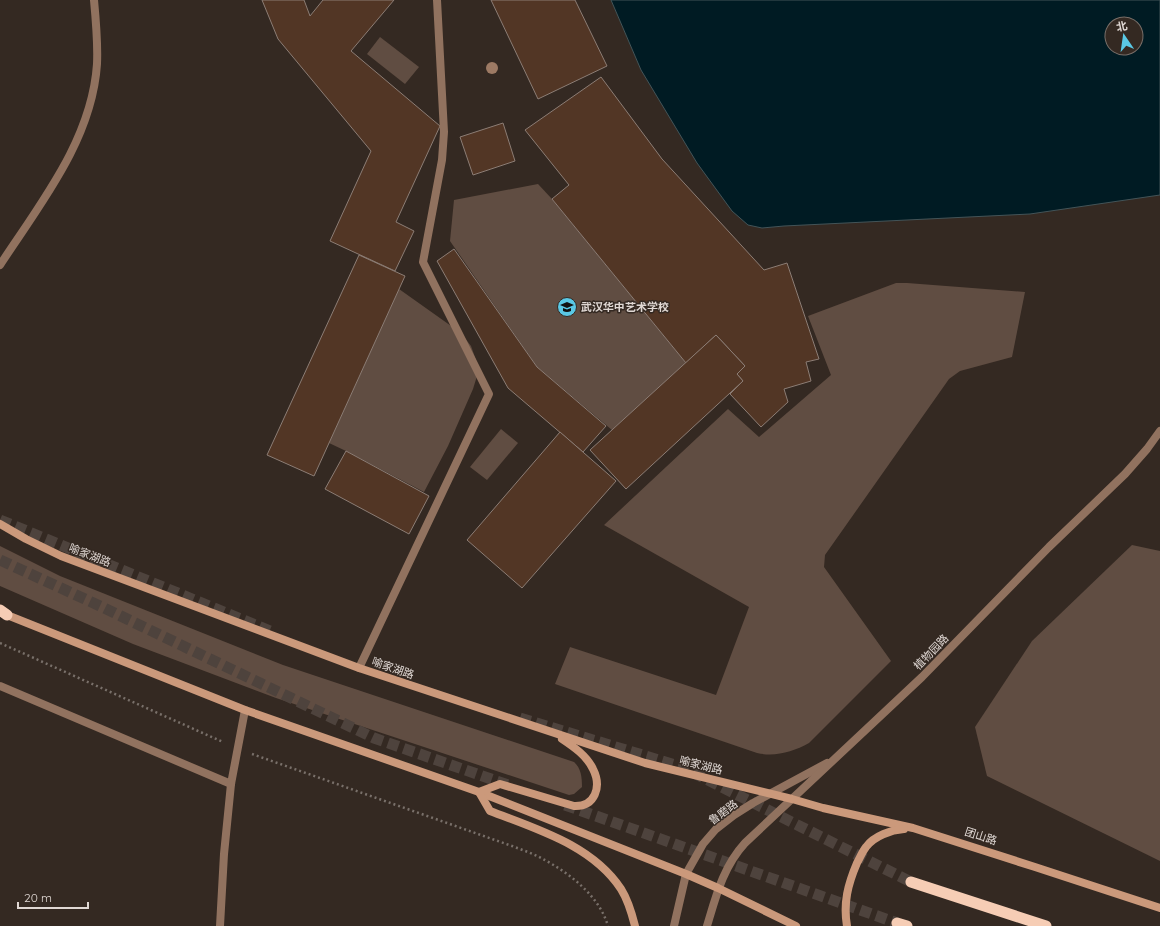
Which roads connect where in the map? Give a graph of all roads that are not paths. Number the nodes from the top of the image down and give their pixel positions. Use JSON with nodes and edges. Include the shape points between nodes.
{"nodes":[{"id":1,"x":94,"y":0,"type":"edge"},
{"id":2,"x":437,"y":0,"type":"edge"},
{"id":3,"x":0,"y":265,"type":"edge"},
{"id":4,"x":1160,"y":431,"type":"edge"},
{"id":5,"x":0,"y":524,"type":"edge"},
{"id":6,"x":2,"y":612,"type":"edge"},
{"id":7,"x":359,"y":668,"type":"junction"},
{"id":8,"x":0,"y":686,"type":"edge"},
{"id":9,"x":245,"y":710,"type":"junction"},
{"id":10,"x":553,"y":733,"type":"junction"},
{"id":11,"x":836,"y":758,"type":"junction"},
{"id":12,"x":231,"y":784,"type":"junction"},
{"id":13,"x":479,"y":792,"type":"junction"},
{"id":14,"x":771,"y":794,"type":"junction"},
{"id":15,"x":792,"y":799,"type":"junction"},
{"id":16,"x":913,"y":828,"type":"junction"},
{"id":17,"x":686,"y":874,"type":"junction"},
{"id":18,"x":911,"y":882,"type":"tunnel mouth"},
{"id":19,"x":718,"y":888,"type":"junction"},
{"id":20,"x":1160,"y":908,"type":"edge"},
{"id":21,"x":220,"y":926,"type":"edge"},
{"id":22,"x":635,"y":926,"type":"edge"},
{"id":23,"x":674,"y":926,"type":"edge"},
{"id":24,"x":707,"y":926,"type":"edge"},
{"id":25,"x":794,"y":926,"type":"edge"},
{"id":26,"x":847,"y":926,"type":"edge"},
{"id":27,"x":1046,"y":926,"type":"edge"}],
"edges":[{"from":1,"to":3,"type":"street","via":[[97,64],[93,90],[81,131],[46,195]]},
{"from":2,"to":7,"type":"street","via":[[444,132],[442,160],[423,262],[489,394]]},
{"from":4,"to":11,"type":"street","name":"植物园路","via":[[1125,474],[1049,547],[922,677]]},
{"from":5,"to":7,"type":"main road","name":"喻家湖路","via":[[61,556]]},
{"from":6,"to":9,"type":"main road"},
{"from":7,"to":10,"type":"main road","name":"喻家湖路"},
{"from":8,"to":12,"type":"street"},
{"from":9,"to":12,"type":"street"},
{"from":9,"to":13,"type":"main road"},
{"from":10,"to":13,"type":"main road","via":[[577,749],[594,770],[597,790],[588,804],[574,806],[500,784]]},
{"from":10,"to":14,"type":"main road","name":"喻家湖路","via":[[645,763]]},
{"from":11,"to":14,"type":"street","name":"鲁磨路"},
{"from":11,"to":15,"type":"street","name":"植物园路"},
{"from":12,"to":21,"type":"street"},
{"from":13,"to":17,"type":"main road"},
{"from":13,"to":22,"type":"main road","via":[[490,811],[551,835],[593,859],[609,872],[622,890]]},
{"from":14,"to":15,"type":"main road","name":"喻家湖路"},
{"from":14,"to":17,"type":"street","name":"鲁磨路","via":[[734,815],[716,829],[703,844]]},
{"from":15,"to":16,"type":"main road","name":"团山路"},
{"from":15,"to":19,"type":"street","name":"植物园路","via":[[737,852]]},
{"from":16,"to":20,"type":"main road","name":"团山路"},
{"from":16,"to":26,"type":"main road","via":[[893,830],[866,846],[847,890]]},
{"from":17,"to":19,"type":"main road"},
{"from":17,"to":23,"type":"street","name":"鲁磨路"},
{"from":18,"to":27,"type":"highway"},
{"from":19,"to":24,"type":"street"},
{"from":19,"to":25,"type":"main road"}]}
